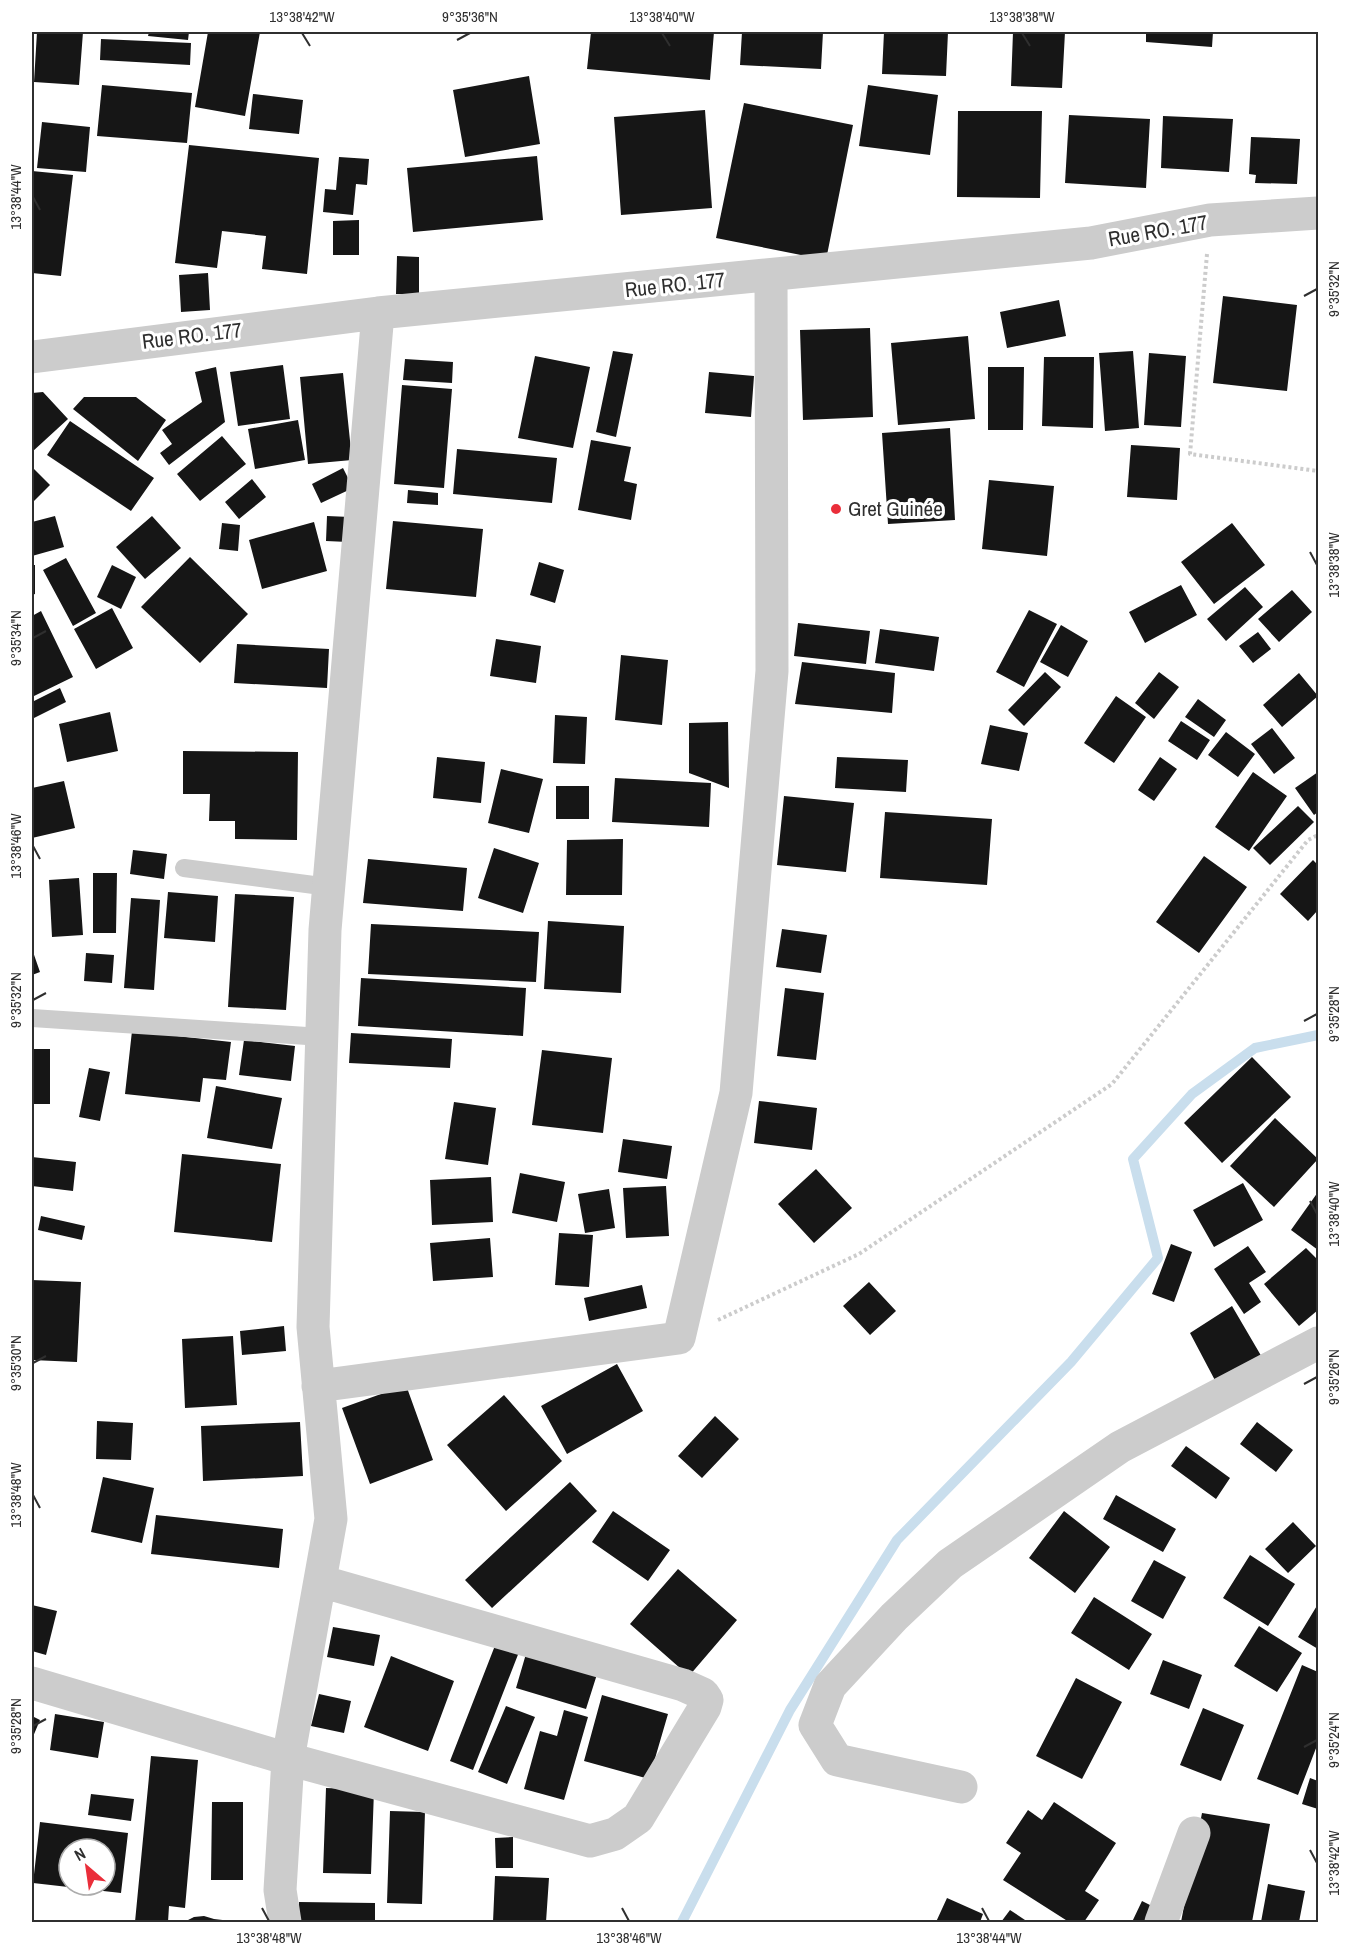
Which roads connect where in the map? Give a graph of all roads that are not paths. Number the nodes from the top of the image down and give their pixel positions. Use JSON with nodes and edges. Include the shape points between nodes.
{"nodes":[{"id":1,"x":1316,"y":217,"type":"edge"},
{"id":2,"x":771,"y":275,"type":"junction"},
{"id":3,"x":378,"y":313,"type":"junction"},
{"id":4,"x":32,"y":357,"type":"edge"},
{"id":5,"x":184,"y":868,"type":"dead end"},
{"id":6,"x":329,"y":887,"type":"junction"},
{"id":7,"x":32,"y":1018,"type":"edge"},
{"id":8,"x":322,"y":1037,"type":"junction"},
{"id":9,"x":1318,"y":1343,"type":"edge"},
{"id":10,"x":318,"y":1386,"type":"junction"},
{"id":11,"x":320,"y":1581,"type":"junction"},
{"id":12,"x":32,"y":1683,"type":"edge"},
{"id":13,"x":288,"y":1759,"type":"junction"},
{"id":14,"x":961,"y":1786,"type":"dead end"},
{"id":15,"x":1194,"y":1833,"type":"dead end"},
{"id":16,"x":285,"y":1923,"type":"edge"},
{"id":17,"x":1161,"y":1923,"type":"edge"}],
"edges":[{"from":1,"to":2,"type":"street","name":"Rue RO. 177","via":[[1210,220],[1090,243]]},
{"from":2,"to":3,"type":"street","name":"Rue RO. 177"},
{"from":2,"to":10,"type":"street","via":[[772,671],[736,1093],[679,1338]]},
{"from":3,"to":4,"type":"street","name":"Rue RO. 177"},
{"from":3,"to":6,"type":"street"},
{"from":5,"to":6,"type":"lane"},
{"from":6,"to":8,"type":"street"},
{"from":7,"to":8,"type":"lane"},
{"from":8,"to":10,"type":"street","via":[[313,1327]]},
{"from":9,"to":14,"type":"street","via":[[1120,1447],[950,1564],[830,1686],[815,1725],[837,1760]]},
{"from":10,"to":11,"type":"street","via":[[331,1519]]},
{"from":11,"to":13,"type":"street"},
{"from":11,"to":13,"type":"street","via":[[683,1685],[707,1700],[638,1818],[615,1834],[590,1841]]},
{"from":12,"to":13,"type":"street"},
{"from":13,"to":16,"type":"street","via":[[280,1890]]},
{"from":15,"to":17,"type":"street"}]}
